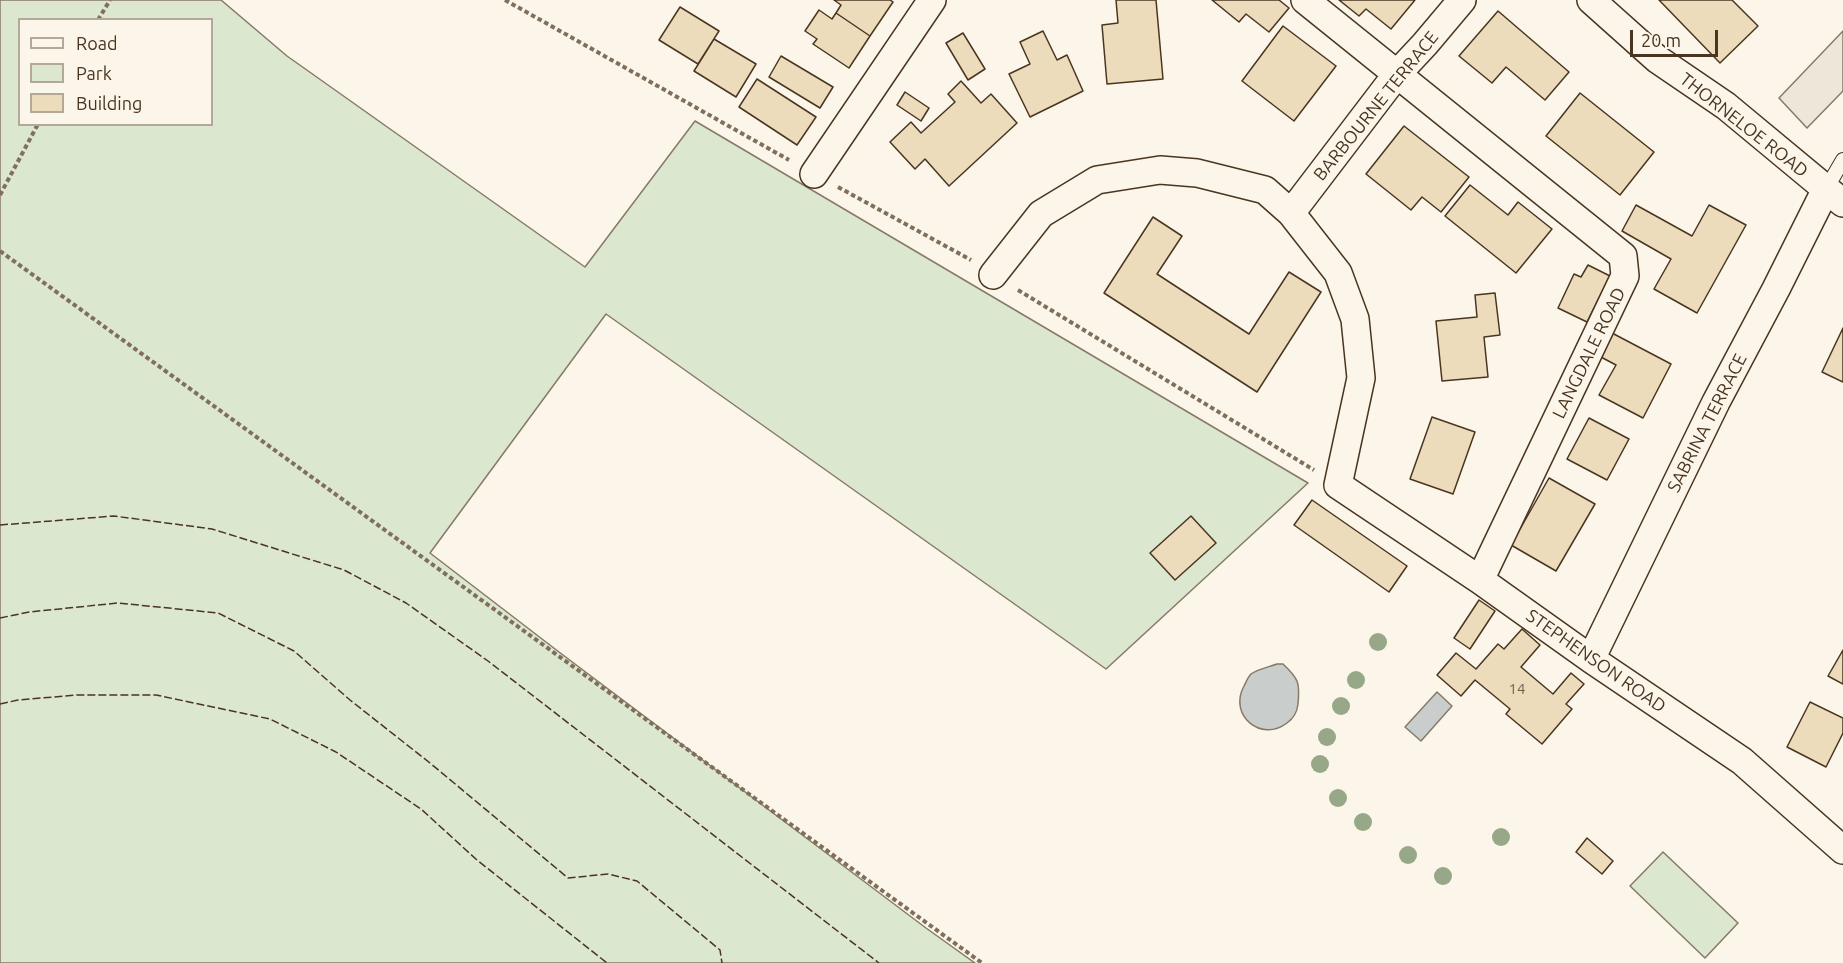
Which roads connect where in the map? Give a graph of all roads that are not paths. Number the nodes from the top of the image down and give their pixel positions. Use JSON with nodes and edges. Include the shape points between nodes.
{"nodes":[{"id":1,"x":932,"y":0,"type":"edge"},
{"id":2,"x":1305,"y":0,"type":"edge"},
{"id":3,"x":1462,"y":0,"type":"edge"},
{"id":4,"x":1591,"y":0,"type":"edge"},
{"id":5,"x":1397,"y":74,"type":"junction"},
{"id":6,"x":1843,"y":160,"type":"edge"},
{"id":7,"x":814,"y":174,"type":"road end"},
{"id":8,"x":1834,"y":196,"type":"edge"},
{"id":9,"x":1291,"y":213,"type":"junction"},
{"id":10,"x":993,"y":275,"type":"road end"},
{"id":11,"x":1480,"y":580,"type":"junction"},
{"id":12,"x":1591,"y":659,"type":"junction"},
{"id":13,"x":1843,"y":850,"type":"edge"}],
"edges":[{"from":1,"to":7,"type":"street"},
{"from":2,"to":5,"type":"street","name":"LANGDALE ROAD"},
{"from":3,"to":5,"type":"street","name":"BARBOURNE TERRACE"},
{"from":4,"to":8,"type":"street","name":"THORNELOE ROAD","via":[[1657,59],[1726,106]]},
{"from":5,"to":9,"type":"street","name":"BARBOURNE TERRACE"},
{"from":5,"to":11,"type":"street","name":"LANGDALE ROAD","via":[[1623,256],[1625,276]]},
{"from":6,"to":8,"type":"lane"},
{"from":8,"to":12,"type":"street","name":"SABRINA TERRACE","via":[[1776,289],[1716,402]]},
{"from":9,"to":10,"type":"street","via":[[1265,190],[1197,173],[1160,170],[1097,180],[1041,214]]},
{"from":9,"to":11,"type":"street","name":"STEPHENSON ROAD","via":[[1338,273],[1355,319],[1361,378],[1338,485]]},
{"from":11,"to":12,"type":"street","name":"STEPHENSON ROAD"},
{"from":12,"to":13,"type":"street","name":"STEPHENSON ROAD","via":[[1742,761]]}]}
